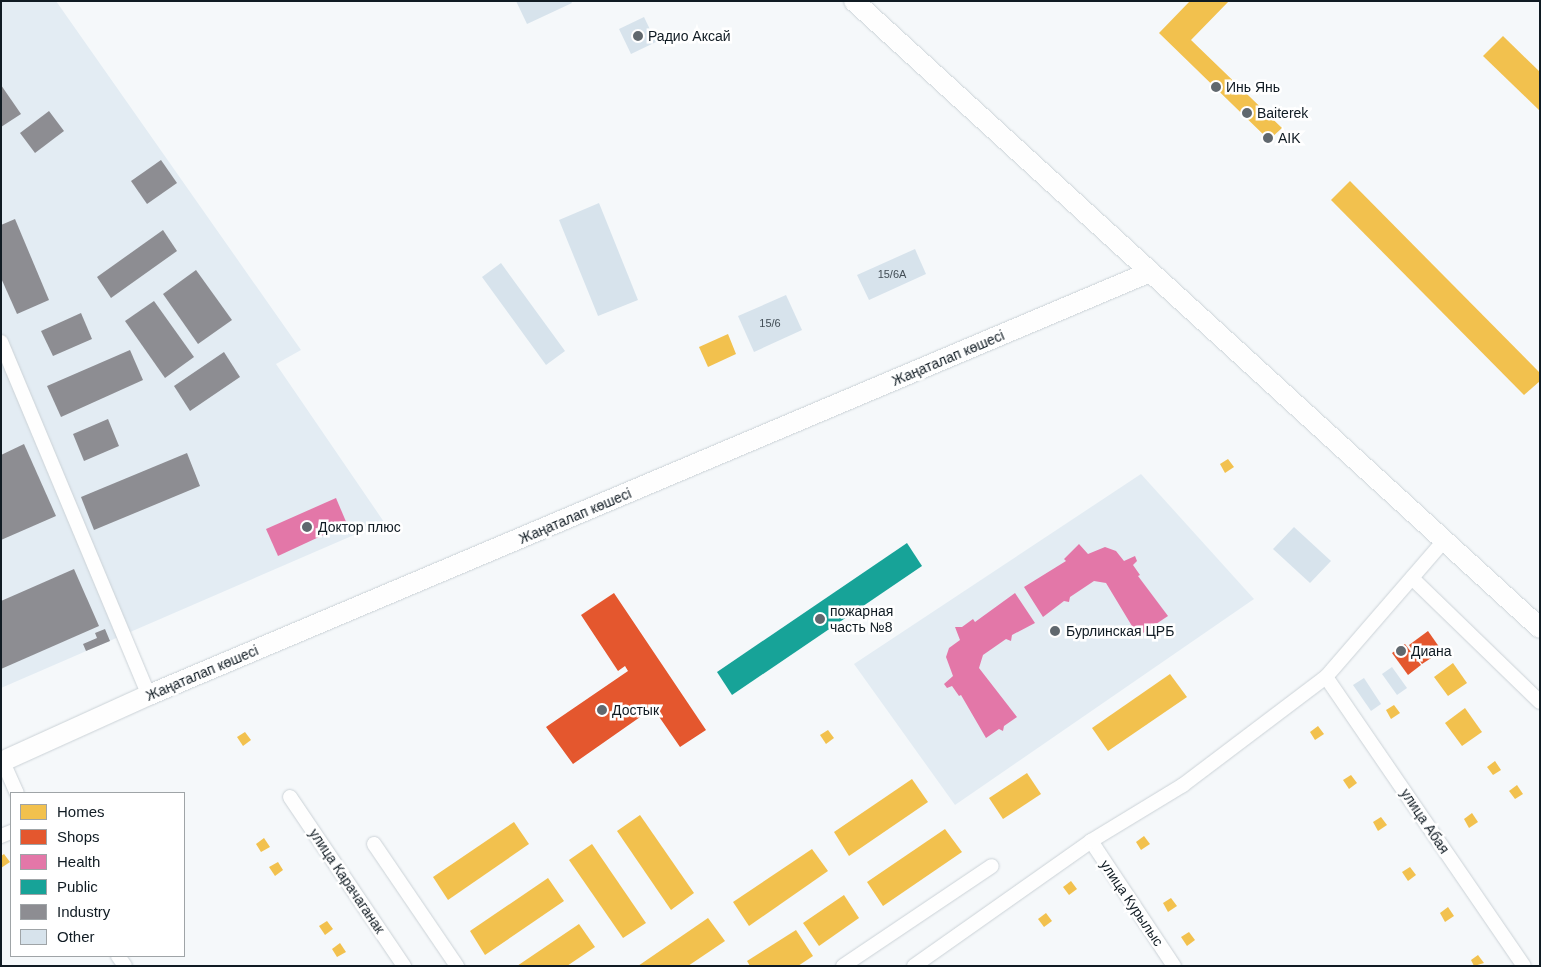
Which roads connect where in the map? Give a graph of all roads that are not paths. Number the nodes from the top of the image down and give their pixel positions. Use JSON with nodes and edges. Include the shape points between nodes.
{"nodes":[{"id":1,"x":854,"y":1,"type":"edge"},
{"id":2,"x":1150,"y":272,"type":"junction"},
{"id":3,"x":1,"y":342,"type":"edge"},
{"id":4,"x":1444,"y":541,"type":"junction"},
{"id":5,"x":1412,"y":578,"type":"junction"},
{"id":6,"x":1540,"y":628,"type":"edge"},
{"id":7,"x":1326,"y":677,"type":"junction"},
{"id":8,"x":149,"y":695,"type":"junction"},
{"id":9,"x":1540,"y":702,"type":"edge"},
{"id":10,"x":2,"y":762,"type":"edge"},
{"id":11,"x":16,"y":792,"type":"edge"},
{"id":12,"x":290,"y":797,"type":"dead end"},
{"id":13,"x":1091,"y":841,"type":"junction"},
{"id":14,"x":374,"y":844,"type":"dead end"},
{"id":15,"x":992,"y":866,"type":"dead end"},
{"id":16,"x":917,"y":965,"type":"edge"},
{"id":17,"x":404,"y":966,"type":"edge"},
{"id":18,"x":457,"y":966,"type":"edge"},
{"id":19,"x":843,"y":966,"type":"edge"},
{"id":20,"x":1174,"y":966,"type":"edge"},
{"id":21,"x":1524,"y":966,"type":"edge"}],
"edges":[{"from":1,"to":2,"type":"main road"},
{"from":2,"to":4,"type":"main road"},
{"from":2,"to":8,"type":"main road","name":"Жаңаталап көшесі"},
{"from":3,"to":8,"type":"street"},
{"from":4,"to":5,"type":"street"},
{"from":4,"to":6,"type":"main road"},
{"from":5,"to":7,"type":"street"},
{"from":5,"to":9,"type":"street"},
{"from":7,"to":13,"type":"street","via":[[1183,785]]},
{"from":7,"to":21,"type":"street","name":"улица Абая"},
{"from":8,"to":10,"type":"main road","name":"Жаңаталап көшесі"},
{"from":10,"to":11,"type":"street"},
{"from":12,"to":17,"type":"street","name":"улица Карачаганак"},
{"from":13,"to":16,"type":"street"},
{"from":13,"to":20,"type":"street","name":"улица Курылыс"},
{"from":14,"to":18,"type":"street"},
{"from":15,"to":19,"type":"street"}]}
